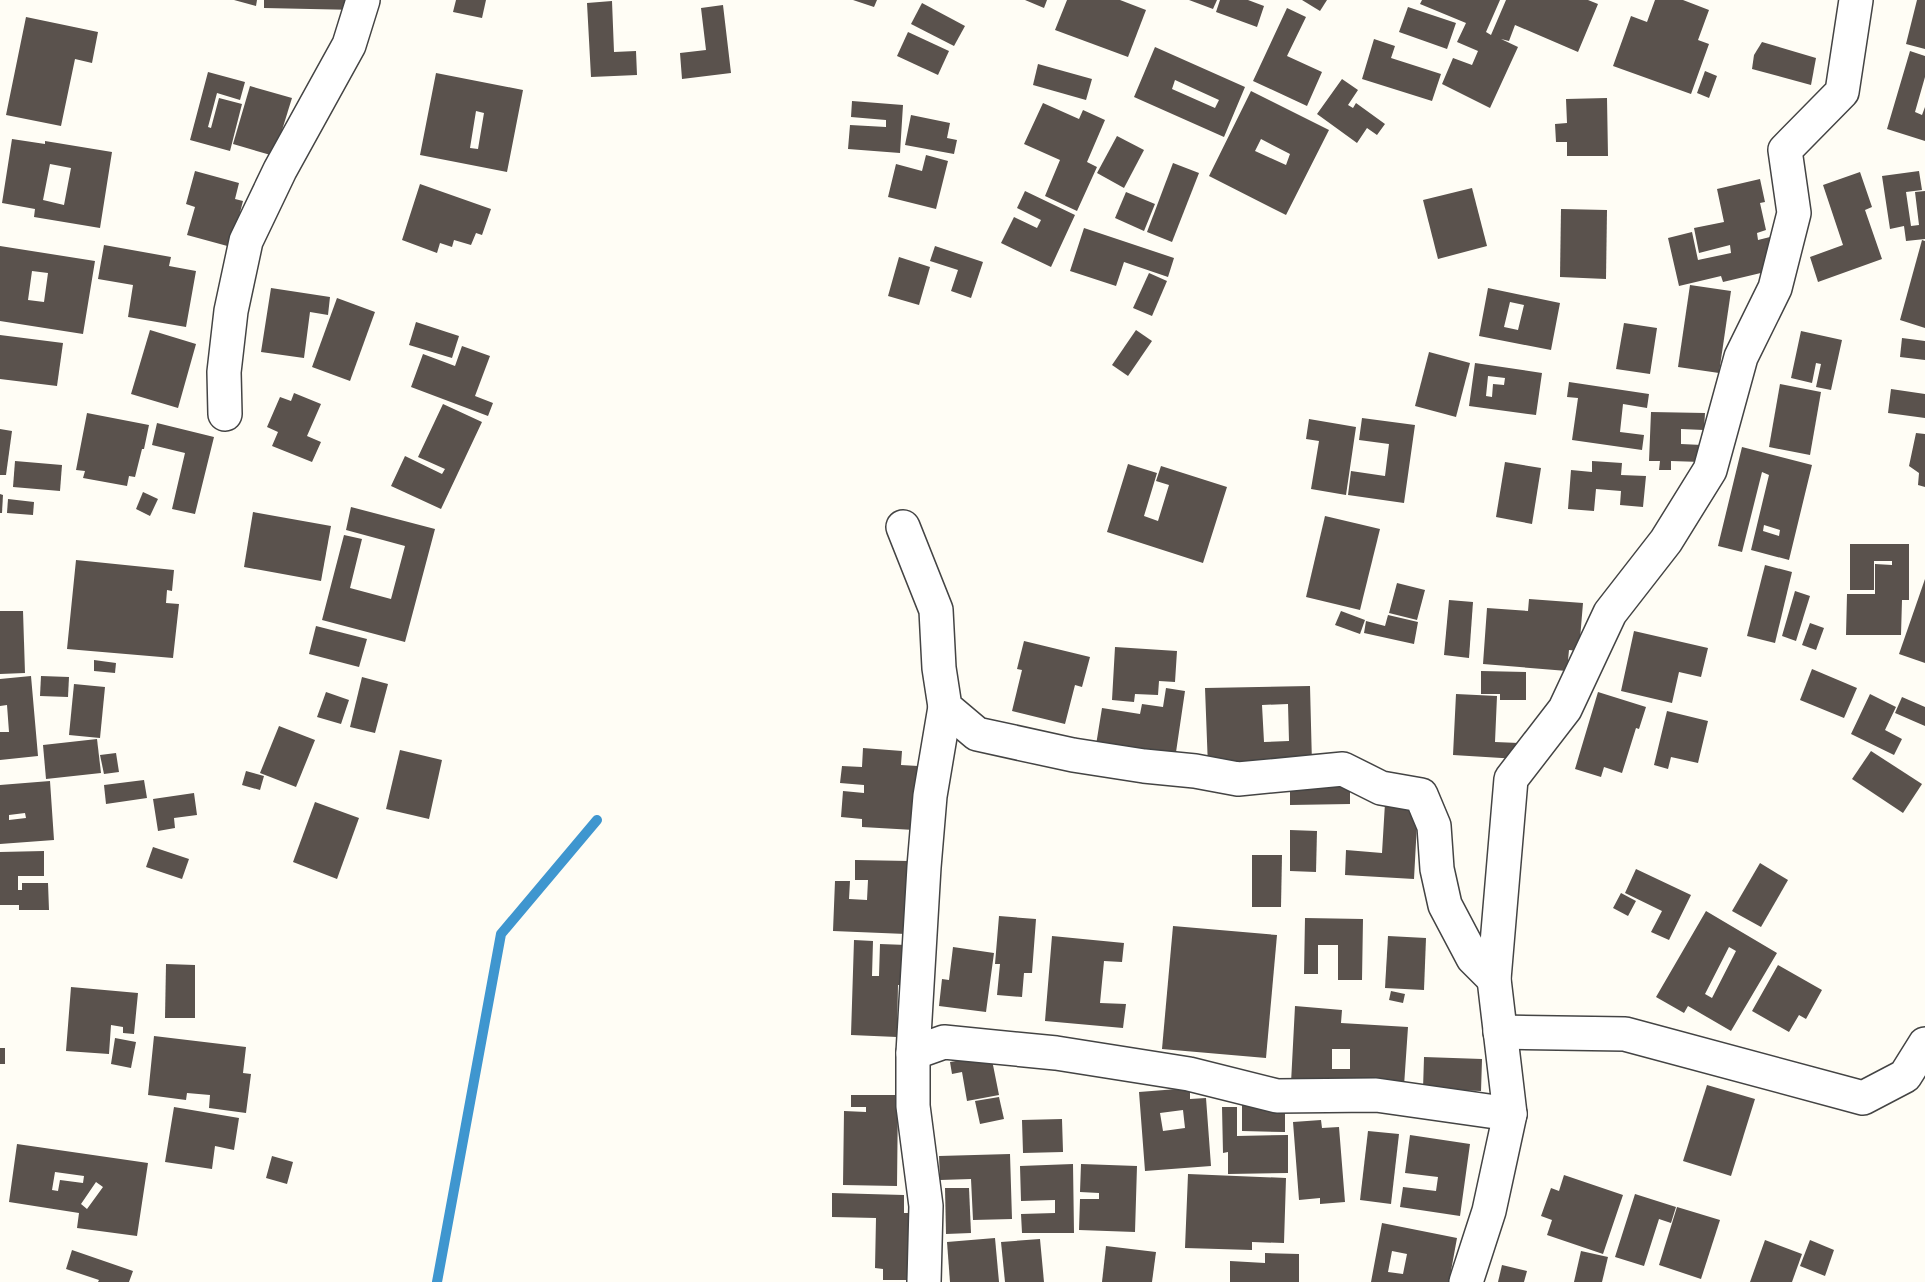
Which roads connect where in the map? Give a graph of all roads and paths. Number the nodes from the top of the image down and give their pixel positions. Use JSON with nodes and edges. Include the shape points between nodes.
{"nodes":[{"id":1,"x":363,"y":0,"type":"edge"},
{"id":2,"x":1856,"y":0,"type":"edge"},
{"id":3,"x":225,"y":414,"type":"dead end"},
{"id":4,"x":903,"y":527,"type":"dead end"},
{"id":5,"x":945,"y":707,"type":"junction"},
{"id":6,"x":1494,"y":979,"type":"junction"},
{"id":7,"x":1500,"y":1032,"type":"junction"},
{"id":8,"x":1925,"y":1044,"type":"edge"},
{"id":9,"x":913,"y":1053,"type":"junction"},
{"id":10,"x":1510,"y":1114,"type":"junction"},
{"id":11,"x":924,"y":1282,"type":"edge"},
{"id":12,"x":1466,"y":1282,"type":"edge"}],
"edges":[{"from":1,"to":3,"type":"street","via":[[350,45],[246,241],[231,311],[224,372]]},
{"from":2,"to":6,"type":"street","via":[[1842,92],[1785,150],[1794,213],[1775,288],[1742,357],[1710,470],[1666,541],[1610,613],[1564,709],[1511,779]]},
{"from":4,"to":5,"type":"street","via":[[936,610]]},
{"from":5,"to":6,"type":"street","via":[[977,734],[1073,755],[1238,779],[1343,769],[1381,788],[1421,795],[1434,826],[1445,906],[1473,957]]},
{"from":5,"to":9,"type":"street","via":[[930,796]]},
{"from":6,"to":7,"type":"street"},
{"from":7,"to":8,"type":"street","via":[[1625,1034],[1863,1098],[1905,1076]]},
{"from":7,"to":10,"type":"street"},
{"from":9,"to":10,"type":"street","via":[[944,1042],[1044,1052],[1189,1074],[1277,1096],[1376,1095]]},
{"from":9,"to":11,"type":"street","via":[[913,1106],[926,1206]]},
{"from":10,"to":12,"type":"street","via":[[1489,1211]]}]}
